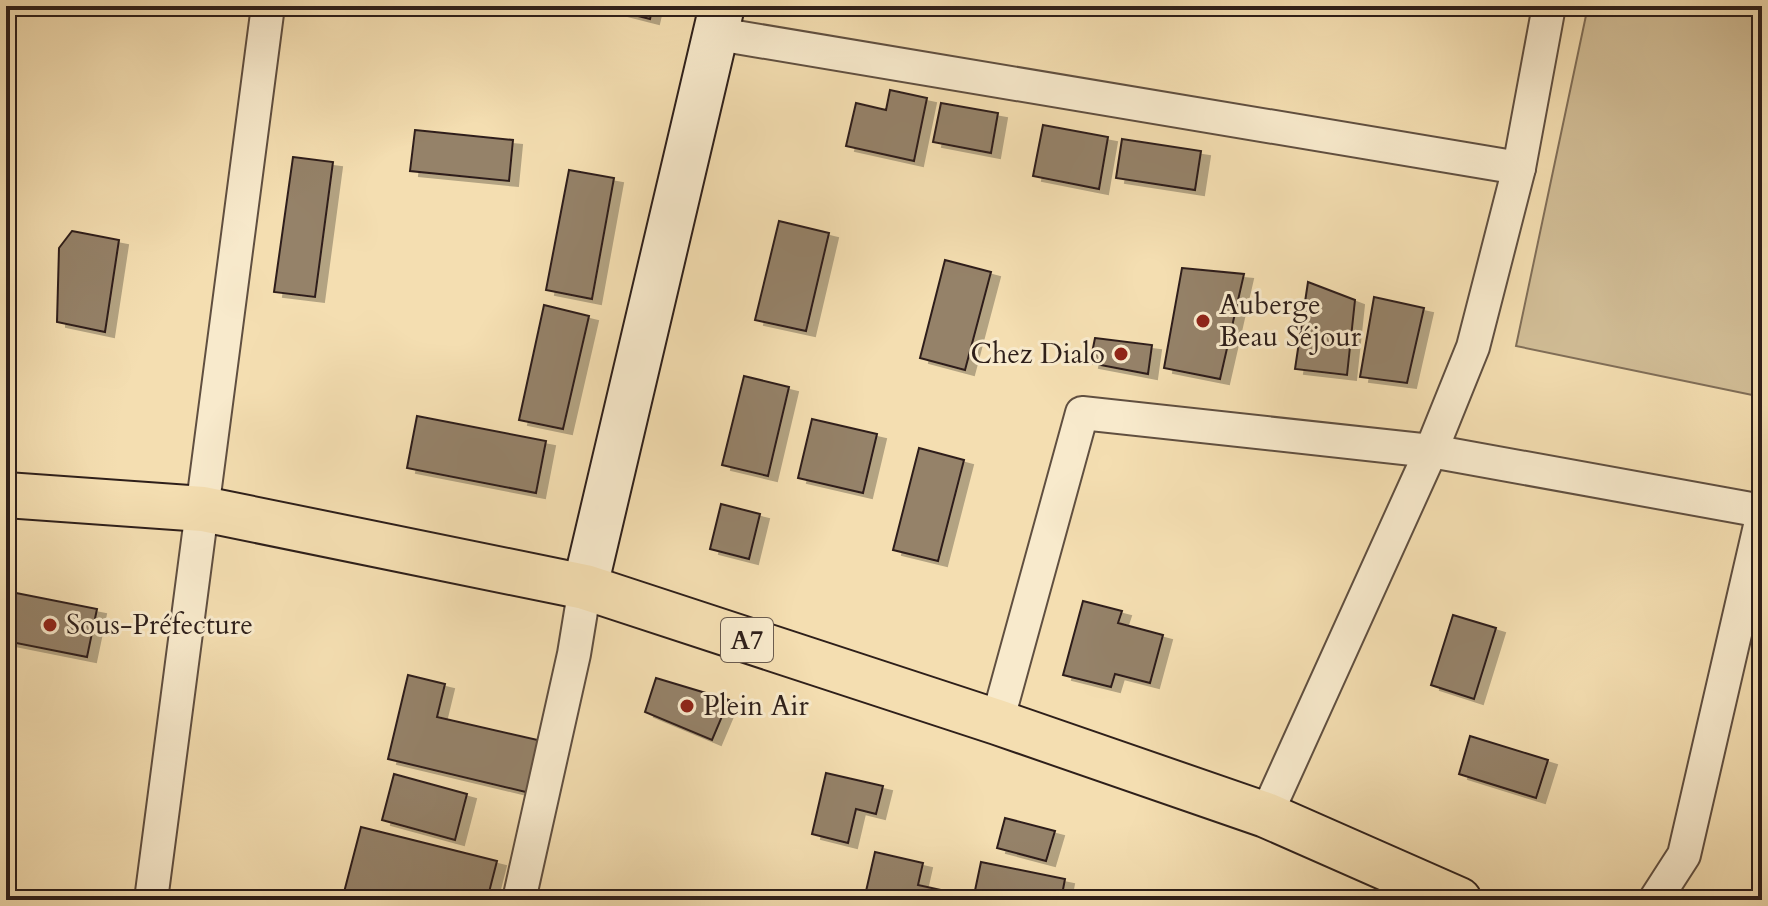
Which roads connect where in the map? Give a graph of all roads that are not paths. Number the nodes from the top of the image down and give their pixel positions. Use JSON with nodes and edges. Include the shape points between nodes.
{"nodes":[{"id":1,"x":268,"y":6,"type":"edge"},
{"id":2,"x":1549,"y":6,"type":"edge"},
{"id":3,"x":720,"y":20,"type":"edge"},
{"id":4,"x":1519,"y":168,"type":"junction"},
{"id":5,"x":1431,"y":451,"type":"junction"},
{"id":6,"x":6,"y":495,"type":"edge"},
{"id":7,"x":203,"y":509,"type":"junction"},
{"id":8,"x":1762,"y":511,"type":"edge"},
{"id":9,"x":1762,"y":517,"type":"edge"},
{"id":10,"x":585,"y":587,"type":"junction"},
{"id":11,"x":997,"y":722,"type":"junction"},
{"id":12,"x":1266,"y":815,"type":"junction"},
{"id":13,"x":151,"y":900,"type":"edge"},
{"id":14,"x":519,"y":900,"type":"edge"},
{"id":15,"x":1459,"y":900,"type":"edge"},
{"id":16,"x":1655,"y":900,"type":"edge"}],
"edges":[{"from":1,"to":7,"type":"street"},
{"from":2,"to":4,"type":"street"},
{"from":3,"to":4,"type":"street"},
{"from":3,"to":10,"type":"street"},
{"from":4,"to":5,"type":"street","via":[[1473,347]]},
{"from":5,"to":8,"type":"street"},
{"from":5,"to":11,"type":"street","via":[[1082,413]]},
{"from":5,"to":12,"type":"street"},
{"from":6,"to":7,"type":"main road","number":"A7"},
{"from":7,"to":10,"type":"main road","number":"A7"},
{"from":7,"to":13,"type":"street"},
{"from":9,"to":16,"type":"street","via":[[1684,855]]},
{"from":10,"to":11,"type":"main road","number":"A7"},
{"from":10,"to":14,"type":"street"},
{"from":11,"to":12,"type":"main road","number":"A7"},
{"from":12,"to":15,"type":"main road","number":"A7"}]}
